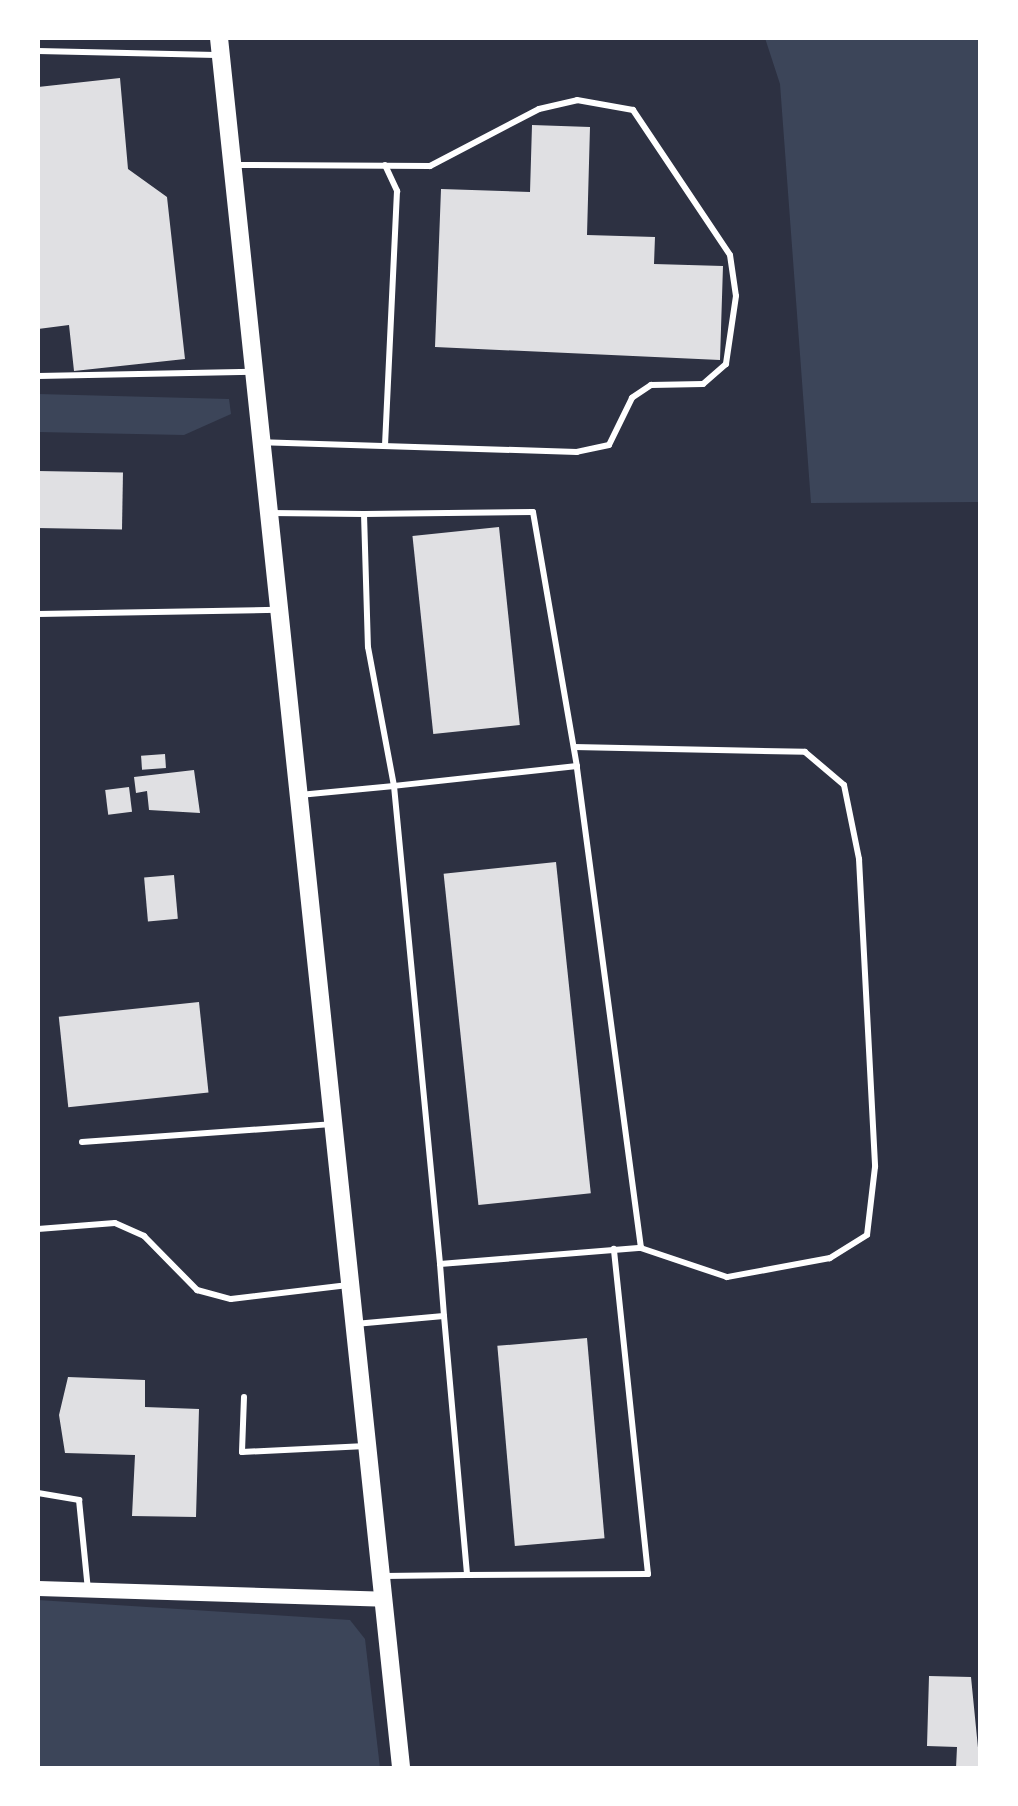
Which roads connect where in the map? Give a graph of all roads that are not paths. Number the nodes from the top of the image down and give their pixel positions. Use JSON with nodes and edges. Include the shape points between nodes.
{"nodes":[{"id":1,"x":220,"y":46,"type":"edge"},
{"id":2,"x":38,"y":51,"type":"edge"},
{"id":3,"x":233,"y":165,"type":"junction"},
{"id":4,"x":384,"y":166,"type":"junction"},
{"id":5,"x":254,"y":372,"type":"junction"},
{"id":6,"x":38,"y":376,"type":"edge"},
{"id":7,"x":262,"y":442,"type":"junction"},
{"id":8,"x":386,"y":445,"type":"junction"},
{"id":9,"x":269,"y":513,"type":"junction"},
{"id":10,"x":364,"y":514,"type":"junction"},
{"id":11,"x":279,"y":610,"type":"junction"},
{"id":12,"x":38,"y":614,"type":"edge"},
{"id":13,"x":574,"y":747,"type":"junction"},
{"id":14,"x":578,"y":766,"type":"junction"},
{"id":15,"x":394,"y":786,"type":"junction"},
{"id":16,"x":298,"y":796,"type":"junction"},
{"id":17,"x":332,"y":1124,"type":"junction"},
{"id":18,"x":82,"y":1142,"type":"dead end"},
{"id":19,"x":38,"y":1229,"type":"edge"},
{"id":20,"x":642,"y":1248,"type":"junction"},
{"id":21,"x":614,"y":1250,"type":"junction"},
{"id":22,"x":440,"y":1264,"type":"junction"},
{"id":23,"x":350,"y":1284,"type":"junction"},
{"id":24,"x":444,"y":1316,"type":"junction"},
{"id":25,"x":354,"y":1324,"type":"junction"},
{"id":26,"x":244,"y":1396,"type":"dead end"},
{"id":27,"x":367,"y":1446,"type":"junction"},
{"id":28,"x":38,"y":1493,"type":"edge"},
{"id":29,"x":467,"y":1574,"type":"junction"},
{"id":30,"x":382,"y":1576,"type":"junction"},
{"id":31,"x":38,"y":1588,"type":"edge"},
{"id":32,"x":88,"y":1590,"type":"junction"},
{"id":33,"x":384,"y":1599,"type":"junction"},
{"id":34,"x":402,"y":1768,"type":"edge"}],
"edges":[{"from":1,"to":2,"type":"lane"},
{"from":1,"to":3,"type":"main road"},
{"from":3,"to":4,"type":"lane"},
{"from":3,"to":5,"type":"main road"},
{"from":4,"to":8,"type":"lane","via":[[397,191]]},
{"from":4,"to":8,"type":"lane","via":[[458,158],[539,109],[577,100],[633,110],[730,255],[736,296],[726,364],[702,384],[651,385],[632,398],[609,445]]},
{"from":5,"to":6,"type":"lane"},
{"from":5,"to":7,"type":"main road"},
{"from":7,"to":8,"type":"lane"},
{"from":7,"to":9,"type":"main road"},
{"from":9,"to":10,"type":"lane"},
{"from":9,"to":11,"type":"main road"},
{"from":10,"to":13,"type":"lane","via":[[533,512]]},
{"from":10,"to":15,"type":"lane","via":[[368,647]]},
{"from":11,"to":12,"type":"lane"},
{"from":11,"to":16,"type":"main road"},
{"from":13,"to":14,"type":"lane"},
{"from":13,"to":20,"type":"lane","via":[[805,752],[844,786],[859,859],[875,1167],[867,1236],[830,1258],[728,1277]]},
{"from":14,"to":15,"type":"lane"},
{"from":14,"to":20,"type":"lane"},
{"from":15,"to":16,"type":"lane"},
{"from":15,"to":22,"type":"lane"},
{"from":16,"to":17,"type":"main road"},
{"from":17,"to":18,"type":"lane"},
{"from":17,"to":23,"type":"main road"},
{"from":19,"to":23,"type":"lane","via":[[115,1223],[144,1236],[197,1290],[231,1299]]},
{"from":20,"to":21,"type":"lane"},
{"from":21,"to":22,"type":"lane"},
{"from":21,"to":29,"type":"lane","via":[[648,1574]]},
{"from":22,"to":24,"type":"lane"},
{"from":23,"to":25,"type":"main road"},
{"from":24,"to":25,"type":"lane"},
{"from":24,"to":29,"type":"lane"},
{"from":25,"to":27,"type":"main road"},
{"from":26,"to":27,"type":"lane","via":[[242,1452]]},
{"from":27,"to":30,"type":"main road"},
{"from":28,"to":32,"type":"lane","via":[[80,1500]]},
{"from":29,"to":30,"type":"lane"},
{"from":30,"to":33,"type":"main road"},
{"from":31,"to":32,"type":"street"},
{"from":32,"to":33,"type":"street"},
{"from":33,"to":34,"type":"main road"}]}
